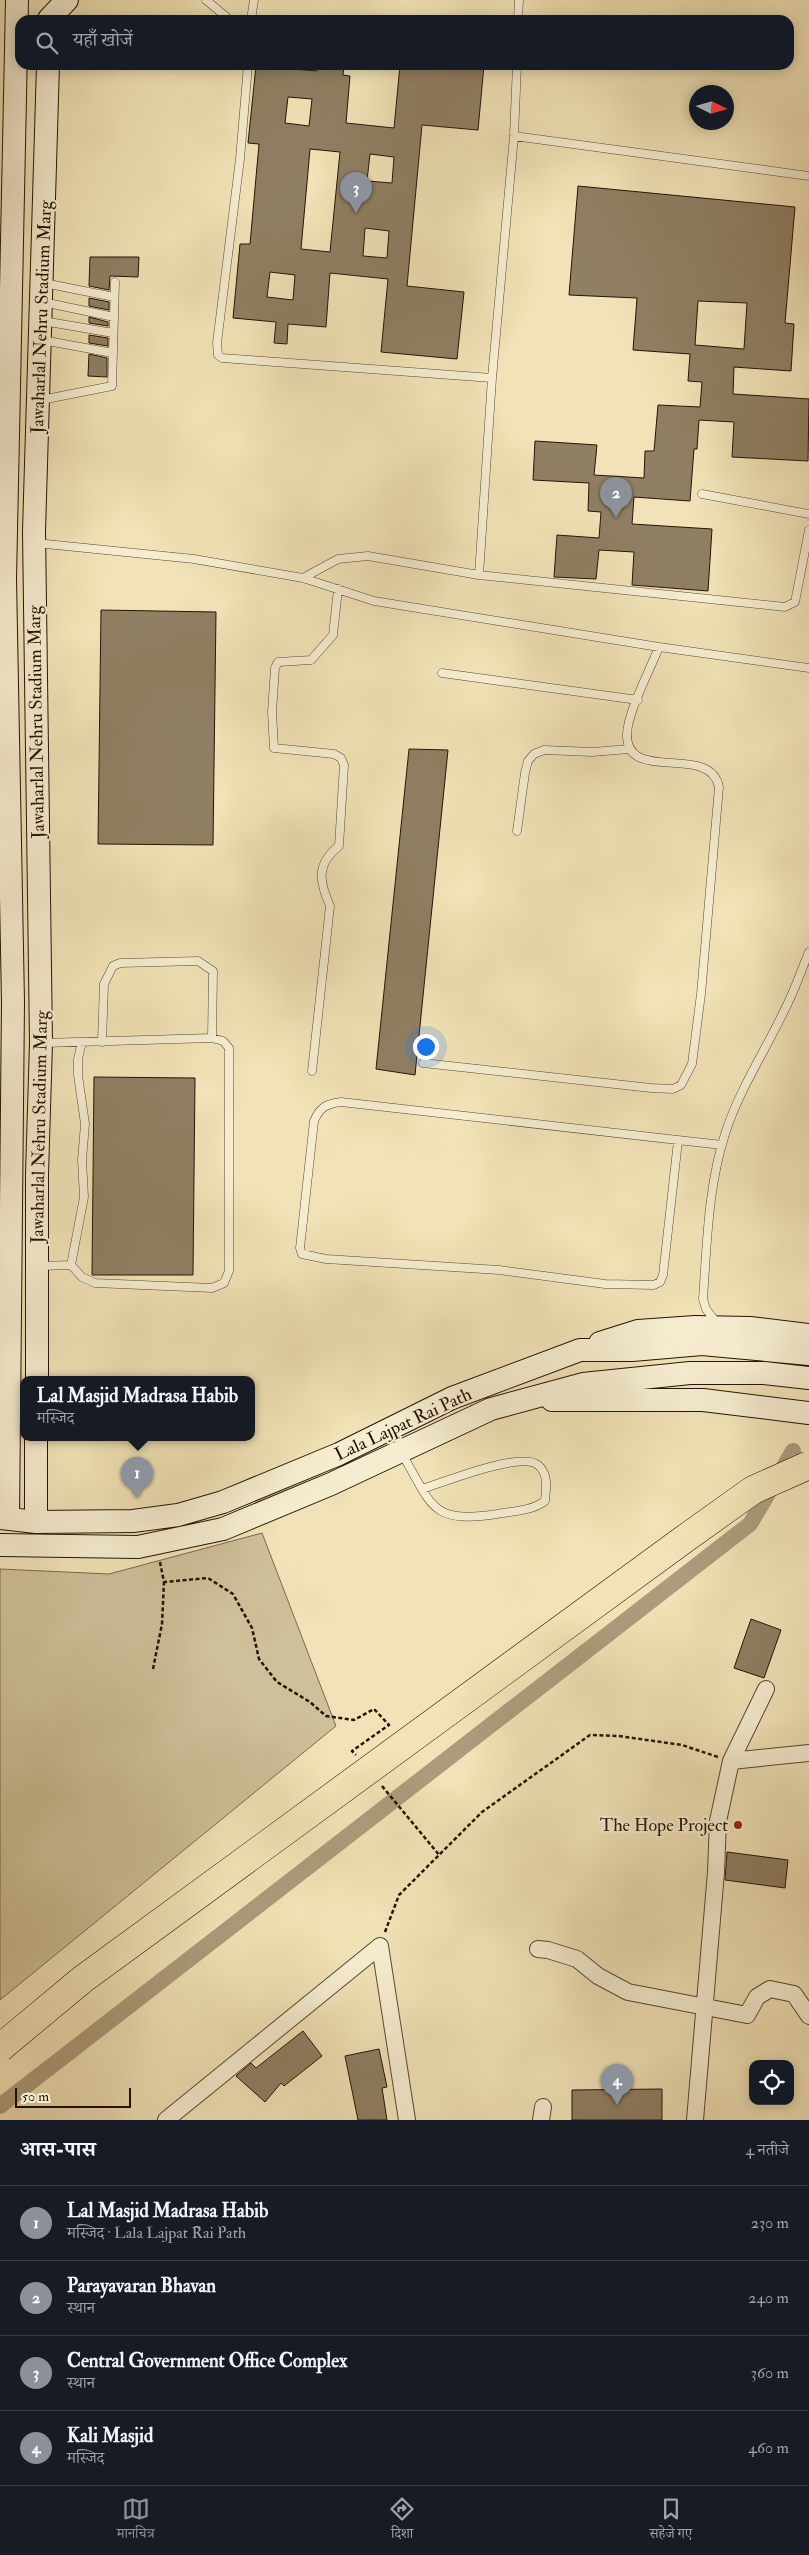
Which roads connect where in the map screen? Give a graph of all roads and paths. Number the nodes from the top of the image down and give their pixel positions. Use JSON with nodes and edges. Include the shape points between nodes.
{"nodes":[{"id":1,"x":2,"y":0,"type":"edge"},
{"id":2,"x":17,"y":0,"type":"edge"},
{"id":3,"x":66,"y":0,"type":"edge"},
{"id":4,"x":206,"y":0,"type":"edge"},
{"id":5,"x":254,"y":0,"type":"edge"},
{"id":6,"x":519,"y":0,"type":"edge"},
{"id":7,"x":49,"y":13,"type":"edge"},
{"id":8,"x":16,"y":15,"type":"edge"},
{"id":9,"x":224,"y":15,"type":"edge"},
{"id":10,"x":252,"y":15,"type":"edge"},
{"id":11,"x":518,"y":15,"type":"edge"},
{"id":12,"x":15,"y":26,"type":"edge"},
{"id":13,"x":15,"y":36,"type":"edge"},
{"id":14,"x":48,"y":70,"type":"edge"},
{"id":15,"x":248,"y":70,"type":"edge"},
{"id":16,"x":517,"y":70,"type":"edge"},
{"id":17,"x":7,"y":104,"type":"edge"},
{"id":18,"x":514,"y":136,"type":"junction"},
{"id":19,"x":809,"y":176,"type":"edge"},
{"id":20,"x":115,"y":282,"type":"dead end"},
{"id":21,"x":114,"y":297,"type":"junction"},
{"id":22,"x":41,"y":311,"type":"junction"},
{"id":23,"x":114,"y":317,"type":"junction"},
{"id":24,"x":113,"y":333,"type":"junction"},
{"id":25,"x":113,"y":353,"type":"junction"},
{"id":26,"x":492,"y":378,"type":"junction"},
{"id":27,"x":38,"y":401,"type":"junction"},
{"id":28,"x":702,"y":494,"type":"dead end"},
{"id":29,"x":809,"y":514,"type":"edge"},
{"id":30,"x":4,"y":515,"type":"edge"},
{"id":31,"x":809,"y":530,"type":"edge"},
{"id":32,"x":34,"y":543,"type":"junction"},
{"id":33,"x":479,"y":575,"type":"junction"},
{"id":34,"x":3,"y":578,"type":"edge"},
{"id":35,"x":303,"y":578,"type":"junction"},
{"id":36,"x":34,"y":580,"type":"junction"},
{"id":37,"x":338,"y":589,"type":"junction"},
{"id":38,"x":659,"y":647,"type":"junction"},
{"id":39,"x":809,"y":668,"type":"edge"},
{"id":40,"x":442,"y":673,"type":"dead end"},
{"id":41,"x":638,"y":700,"type":"junction"},
{"id":42,"x":4,"y":741,"type":"edge"},
{"id":43,"x":629,"y":749,"type":"junction"},
{"id":44,"x":517,"y":831,"type":"dead end"},
{"id":45,"x":5,"y":889,"type":"edge"},
{"id":46,"x":809,"y":952,"type":"edge"},
{"id":47,"x":212,"y":1038,"type":"junction"},
{"id":48,"x":82,"y":1042,"type":"junction"},
{"id":49,"x":102,"y":1042,"type":"junction"},
{"id":50,"x":41,"y":1043,"type":"junction"},
{"id":51,"x":423,"y":1063,"type":"dead end"},
{"id":52,"x":312,"y":1071,"type":"dead end"},
{"id":53,"x":678,"y":1141,"type":"junction"},
{"id":54,"x":722,"y":1145,"type":"junction"},
{"id":55,"x":19,"y":1174,"type":"edge"},
{"id":56,"x":19,"y":1208,"type":"edge"},
{"id":57,"x":72,"y":1265,"type":"junction"},
{"id":58,"x":37,"y":1266,"type":"junction"},
{"id":59,"x":720,"y":1327,"type":"junction"},
{"id":60,"x":809,"y":1335,"type":"edge"},
{"id":61,"x":580,"y":1350,"type":"junction"},
{"id":62,"x":809,"y":1354,"type":"edge"},
{"id":63,"x":37,"y":1376,"type":"edge"},
{"id":64,"x":809,"y":1378,"type":"edge"},
{"id":65,"x":534,"y":1399,"type":"junction"},
{"id":66,"x":809,"y":1413,"type":"edge"},
{"id":67,"x":36,"y":1441,"type":"edge"},
{"id":68,"x":400,"y":1451,"type":"junction"},
{"id":69,"x":809,"y":1466,"type":"edge"},
{"id":70,"x":422,"y":1489,"type":"junction"},
{"id":71,"x":4,"y":1518,"type":"edge"},
{"id":72,"x":36,"y":1522,"type":"junction"},
{"id":73,"x":156,"y":1544,"type":"junction"},
{"id":74,"x":0,"y":1545,"type":"edge"},
{"id":75,"x":164,"y":1582,"type":"junction"},
{"id":76,"x":153,"y":1669,"type":"dead end"},
{"id":77,"x":766,"y":1689,"type":"dead end"},
{"id":78,"x":352,"y":1750,"type":"dead end"},
{"id":79,"x":809,"y":1753,"type":"edge"},
{"id":80,"x":731,"y":1761,"type":"junction"},
{"id":81,"x":411,"y":1821,"type":"dead end"},
{"id":82,"x":440,"y":1856,"type":"junction"},
{"id":83,"x":380,"y":1946,"type":"junction"},
{"id":84,"x":538,"y":1949,"type":"dead end"},
{"id":85,"x":704,"y":2006,"type":"junction"},
{"id":86,"x":809,"y":2016,"type":"edge"},
{"id":87,"x":0,"y":2048,"type":"edge"},
{"id":88,"x":166,"y":2120,"type":"edge"},
{"id":89,"x":407,"y":2120,"type":"edge"},
{"id":90,"x":695,"y":2120,"type":"edge"}],
"edges":[{"from":1,"to":12,"type":"street"},
{"from":2,"to":8,"type":"street","name":"Jawaharlal Nehru Stadium Marg"},
{"from":3,"to":7,"type":"street"},
{"from":4,"to":9,"type":"lane"},
{"from":5,"to":10,"type":"lane"},
{"from":6,"to":11,"type":"lane"},
{"from":13,"to":17,"type":"street","name":"Jawaharlal Nehru Stadium Marg"},
{"from":14,"to":22,"type":"street","name":"Jawaharlal Nehru Stadium Marg"},
{"from":15,"to":26,"type":"lane","via":[[240,159],[216,343],[218,355],[222,358]]},
{"from":16,"to":18,"type":"lane"},
{"from":17,"to":30,"type":"street","name":"Jawaharlal Nehru Stadium Marg"},
{"from":18,"to":19,"type":"lane"},
{"from":18,"to":26,"type":"lane"},
{"from":20,"to":21,"type":"lane"},
{"from":21,"to":22,"type":"lane"},
{"from":21,"to":23,"type":"lane"},
{"from":22,"to":23,"type":"lane"},
{"from":22,"to":24,"type":"lane"},
{"from":22,"to":25,"type":"lane"},
{"from":22,"to":27,"type":"street","name":"Jawaharlal Nehru Stadium Marg"},
{"from":23,"to":24,"type":"lane"},
{"from":24,"to":25,"type":"lane"},
{"from":25,"to":27,"type":"lane","via":[[112,386]]},
{"from":26,"to":33,"type":"lane"},
{"from":27,"to":32,"type":"street","name":"Jawaharlal Nehru Stadium Marg"},
{"from":28,"to":29,"type":"lane"},
{"from":30,"to":34,"type":"street","name":"Jawaharlal Nehru Stadium Marg"},
{"from":31,"to":33,"type":"lane","via":[[795,602],[785,607]]},
{"from":32,"to":35,"type":"lane","via":[[194,559]]},
{"from":32,"to":36,"type":"street","name":"Jawaharlal Nehru Stadium Marg"},
{"from":33,"to":35,"type":"lane","via":[[368,556],[338,560]]},
{"from":34,"to":36,"type":"street"},
{"from":34,"to":42,"type":"street","name":"Jawaharlal Nehru Stadium Marg"},
{"from":35,"to":37,"type":"lane"},
{"from":36,"to":50,"type":"street","name":"Jawaharlal Nehru Stadium Marg"},
{"from":37,"to":38,"type":"lane","via":[[374,602]]},
{"from":37,"to":52,"type":"lane","via":[[333,635],[311,660],[278,662],[272,712],[274,748],[334,754],[344,765],[339,846],[325,858],[322,866],[322,889],[330,906]]},
{"from":38,"to":39,"type":"lane"},
{"from":38,"to":41,"type":"lane"},
{"from":40,"to":41,"type":"lane"},
{"from":41,"to":43,"type":"lane","via":[[628,734]]},
{"from":42,"to":45,"type":"street","name":"Jawaharlal Nehru Stadium Marg"},
{"from":43,"to":44,"type":"lane","via":[[592,752],[544,750],[534,754],[525,773]]},
{"from":43,"to":51,"type":"lane","via":[[644,760],[710,771],[717,778],[719,787],[700,994],[692,1064],[687,1076],[674,1089],[651,1088]]},
{"from":45,"to":55,"type":"street","name":"Jawaharlal Nehru Stadium Marg"},
{"from":46,"to":54,"type":"lane","via":[[785,1010],[726,1130]]},
{"from":47,"to":49,"type":"lane"},
{"from":47,"to":49,"type":"lane","via":[[213,971],[198,962],[120,963],[113,966],[104,984]]},
{"from":47,"to":57,"type":"lane","via":[[223,1040],[229,1058],[229,1271],[224,1283],[212,1288],[95,1283],[82,1277]]},
{"from":48,"to":49,"type":"lane"},
{"from":48,"to":50,"type":"lane"},
{"from":48,"to":57,"type":"lane","via":[[78,1075],[85,1124],[82,1160],[84,1197]]},
{"from":50,"to":55,"type":"street","name":"Jawaharlal Nehru Stadium Marg"},
{"from":53,"to":53,"type":"lane","via":[[341,1102],[326,1104],[314,1122],[300,1248],[302,1254],[326,1259],[499,1270],[605,1284],[654,1285],[663,1275]]},
{"from":53,"to":54,"type":"lane"},
{"from":54,"to":59,"type":"lane","via":[[711,1190],[703,1299],[706,1310]]},
{"from":55,"to":56,"type":"street","name":"Jawaharlal Nehru Stadium Marg"},
{"from":56,"to":58,"type":"street","name":"Jawaharlal Nehru Stadium Marg"},
{"from":56,"to":71,"type":"street","name":"Jawaharlal Nehru Stadium Marg"},
{"from":57,"to":58,"type":"lane"},
{"from":58,"to":63,"type":"street","name":"Jawaharlal Nehru Stadium Marg"},
{"from":59,"to":60,"type":"street"},
{"from":59,"to":61,"type":"street","via":[[638,1331]]},
{"from":61,"to":62,"type":"street","name":"Lala Lajpat Rai Path","via":[[632,1350],[702,1344]]},
{"from":61,"to":72,"type":"street","name":"Lala Lajpat Rai Path","via":[[452,1398],[338,1454],[223,1502],[178,1515],[133,1521]]},
{"from":64,"to":65,"type":"street","name":"Lala Lajpat Rai Path","via":[[764,1373],[690,1373],[584,1384]]},
{"from":65,"to":66,"type":"street","via":[[703,1400]]},
{"from":65,"to":68,"type":"street","name":"Lala Lajpat Rai Path","via":[[491,1409]]},
{"from":67,"to":72,"type":"street"},
{"from":68,"to":70,"type":"lane"},
{"from":68,"to":73,"type":"street","name":"Lala Lajpat Rai Path","via":[[222,1529]]},
{"from":69,"to":87,"type":"highway","bridge":true,"via":[[753,1490],[683,1540],[107,1962]]},
{"from":70,"to":70,"type":"lane","via":[[499,1465],[525,1461],[537,1464],[545,1472],[547,1486],[545,1501],[536,1507],[460,1518],[436,1509]]},
{"from":71,"to":72,"type":"street","name":"Lala Lajpat Rai Path"},
{"from":73,"to":74,"type":"street","name":"Lala Lajpat Rai Path","via":[[138,1547]]},
{"from":73,"to":75,"type":"path"},
{"from":75,"to":76,"type":"path","via":[[162,1624]]},
{"from":75,"to":78,"type":"path","via":[[208,1578],[233,1594],[252,1628],[259,1659],[277,1682],[326,1716],[354,1720],[374,1708],[388,1725]]},
{"from":77,"to":80,"type":"street"},
{"from":79,"to":80,"type":"street"},
{"from":80,"to":82,"type":"path","via":[[682,1746],[590,1735],[482,1812]]},
{"from":80,"to":85,"type":"street","via":[[718,1821]]},
{"from":81,"to":82,"type":"path"},
{"from":82,"to":83,"type":"path","via":[[399,1895]]},
{"from":83,"to":88,"type":"street"},
{"from":83,"to":89,"type":"street"},
{"from":84,"to":85,"type":"street","via":[[577,1959],[598,1976],[628,1992]]},
{"from":85,"to":86,"type":"street","via":[[747,2015],[757,1997],[770,1989],[794,1994]]},
{"from":85,"to":90,"type":"street"}]}
